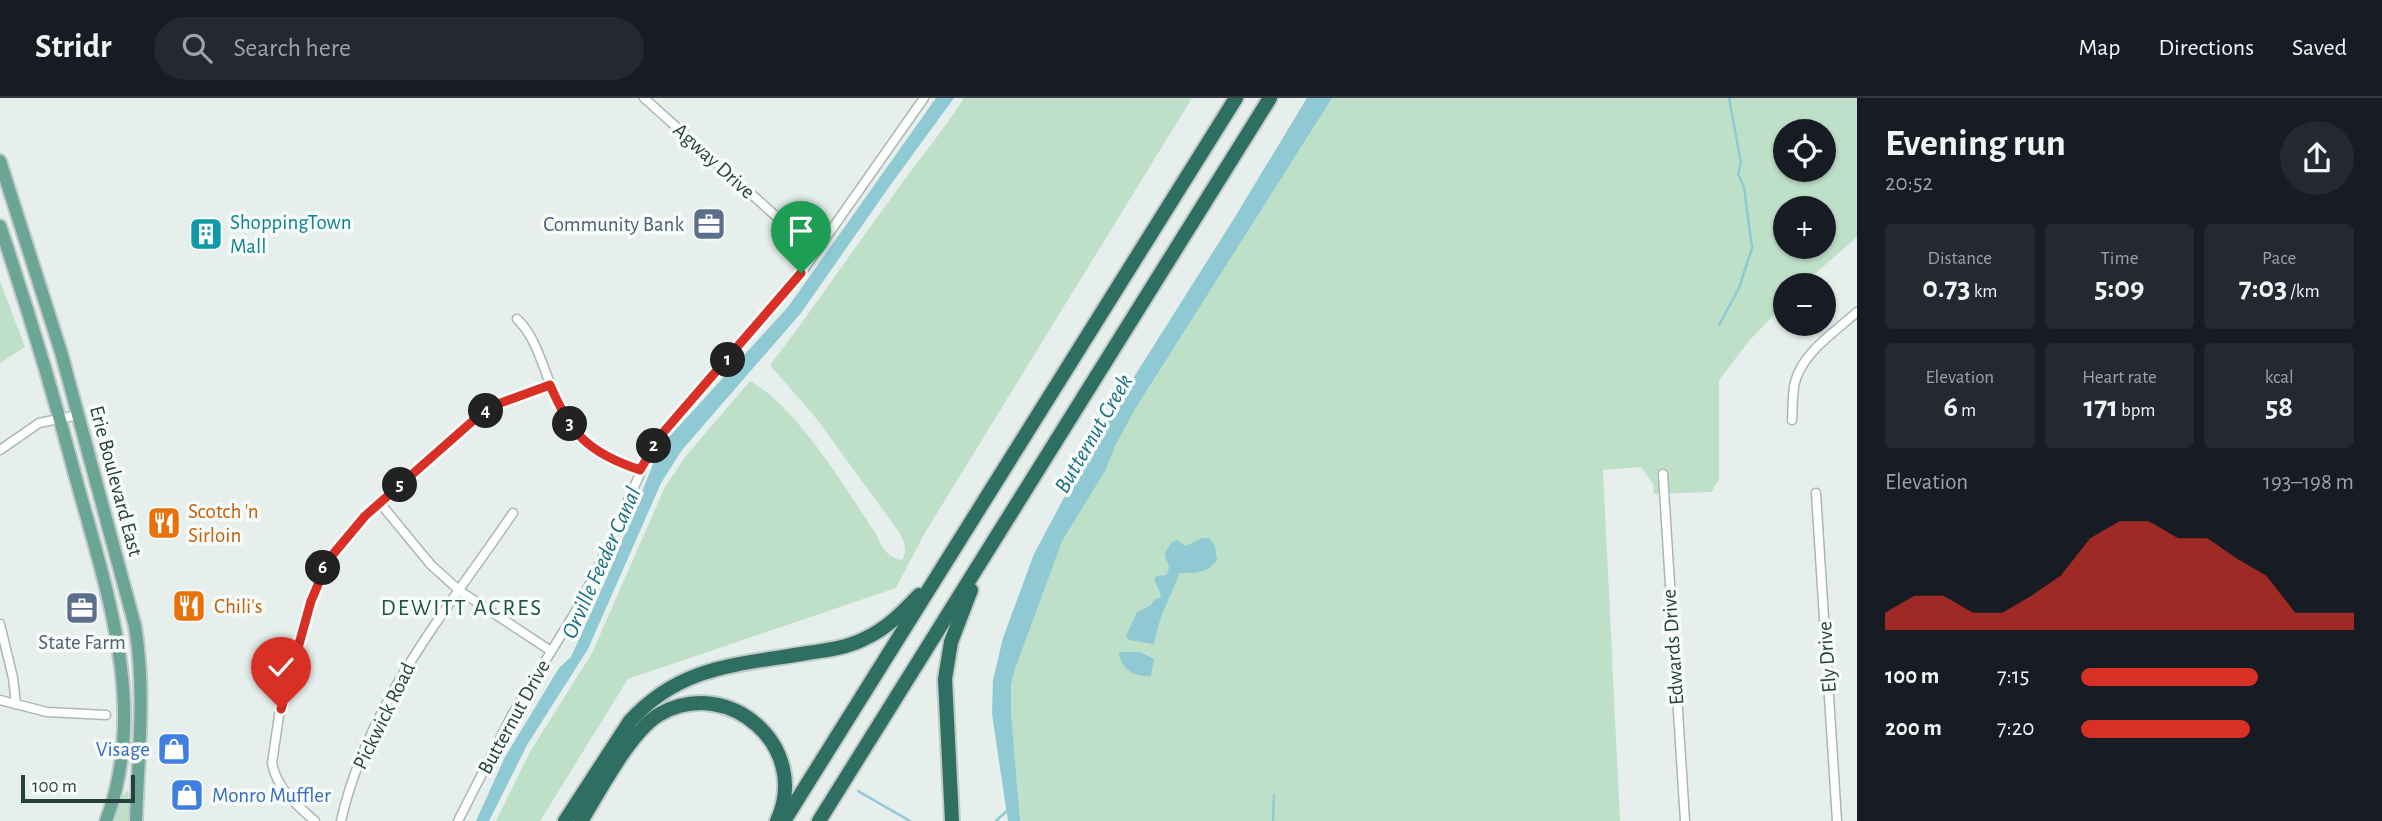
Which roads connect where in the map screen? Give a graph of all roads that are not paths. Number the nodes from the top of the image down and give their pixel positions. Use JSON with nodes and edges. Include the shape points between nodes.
{"nodes":[{"id":1,"x":644,"y":98,"type":"edge"},
{"id":2,"x":924,"y":98,"type":"edge"},
{"id":3,"x":1236,"y":98,"type":"edge"},
{"id":4,"x":1270,"y":98,"type":"edge"},
{"id":5,"x":0,"y":161,"type":"edge"},
{"id":6,"x":0,"y":226,"type":"edge"},
{"id":7,"x":816,"y":252,"type":"junction"},
{"id":8,"x":1857,"y":312,"type":"edge"},
{"id":9,"x":517,"y":319,"type":"dead end"},
{"id":10,"x":550,"y":385,"type":"junction"},
{"id":11,"x":78,"y":415,"type":"junction"},
{"id":12,"x":60,"y":418,"type":"junction"},
{"id":13,"x":1792,"y":421,"type":"dead end"},
{"id":14,"x":0,"y":450,"type":"edge"},
{"id":15,"x":640,"y":470,"type":"junction"},
{"id":16,"x":1663,"y":474,"type":"dead end"},
{"id":17,"x":1816,"y":493,"type":"dead end"},
{"id":18,"x":380,"y":503,"type":"junction"},
{"id":19,"x":513,"y":513,"type":"dead end"},
{"id":20,"x":985,"y":556,"type":"junction"},
{"id":21,"x":939,"y":574,"type":"junction"},
{"id":22,"x":460,"y":591,"type":"junction"},
{"id":23,"x":0,"y":624,"type":"edge"},
{"id":24,"x":551,"y":651,"type":"junction"},
{"id":25,"x":0,"y":700,"type":"edge"},
{"id":26,"x":16,"y":704,"type":"junction"},
{"id":27,"x":106,"y":715,"type":"dead end"},
{"id":28,"x":140,"y":768,"type":"junction"},
{"id":29,"x":116,"y":786,"type":"junction"},
{"id":30,"x":99,"y":821,"type":"edge"},
{"id":31,"x":106,"y":821,"type":"edge"},
{"id":32,"x":136,"y":821,"type":"edge"},
{"id":33,"x":145,"y":821,"type":"edge"},
{"id":34,"x":315,"y":821,"type":"edge"},
{"id":35,"x":341,"y":821,"type":"edge"},
{"id":36,"x":458,"y":821,"type":"edge"},
{"id":37,"x":565,"y":821,"type":"edge"},
{"id":38,"x":581,"y":821,"type":"edge"},
{"id":39,"x":777,"y":821,"type":"edge"},
{"id":40,"x":784,"y":821,"type":"edge"},
{"id":41,"x":819,"y":821,"type":"edge"},
{"id":42,"x":952,"y":821,"type":"edge"},
{"id":43,"x":1685,"y":821,"type":"edge"},
{"id":44,"x":1837,"y":821,"type":"edge"}],
"edges":[{"from":1,"to":7,"type":"street","name":"Agway Drive"},
{"from":2,"to":7,"type":"street","name":"Butternut Drive"},
{"from":3,"to":21,"type":"highway"},
{"from":4,"to":20,"type":"highway"},
{"from":5,"to":11,"type":"main road","name":"Erie Boulevard East"},
{"from":6,"to":12,"type":"main road","name":"Erie Boulevard East"},
{"from":7,"to":15,"type":"street","name":"Butternut Drive","via":[[775,306],[661,435]]},
{"from":8,"to":13,"type":"street","via":[[1799,369]]},
{"from":9,"to":10,"type":"street","via":[[538,351]]},
{"from":10,"to":15,"type":"street","via":[[573,429],[591,448]]},
{"from":10,"to":18,"type":"street","via":[[495,405],[476,418]]},
{"from":11,"to":12,"type":"street"},
{"from":11,"to":28,"type":"main road","name":"Erie Boulevard East","via":[[136,634],[142,707]]},
{"from":12,"to":14,"type":"street","via":[[39,423]]},
{"from":12,"to":29,"type":"main road","name":"Erie Boulevard East","via":[[121,656],[123,732]]},
{"from":15,"to":24,"type":"street","name":"Butternut Drive","via":[[597,570]]},
{"from":16,"to":43,"type":"street","name":"Edwards Drive"},
{"from":17,"to":44,"type":"street","name":"Ely Drive"},
{"from":18,"to":22,"type":"street","via":[[431,565]]},
{"from":18,"to":34,"type":"street","via":[[322,570],[274,739],[274,772]]},
{"from":19,"to":22,"type":"street","name":"Pickwick Road"},
{"from":20,"to":41,"type":"highway"},
{"from":20,"to":42,"type":"highway","via":[[956,627],[945,679]]},
{"from":21,"to":37,"type":"highway","via":[[888,625],[864,639],[722,668],[665,689],[630,720]]},
{"from":21,"to":40,"type":"highway"},
{"from":22,"to":24,"type":"street"},
{"from":22,"to":35,"type":"street","name":"Pickwick Road","via":[[408,663],[382,710]]},
{"from":23,"to":26,"type":"street"},
{"from":24,"to":36,"type":"street","name":"Butternut Drive"},
{"from":25,"to":26,"type":"street"},
{"from":26,"to":27,"type":"street","via":[[47,712]]},
{"from":28,"to":32,"type":"main road","name":"Erie Boulevard East"},
{"from":28,"to":33,"type":"main road"},
{"from":29,"to":30,"type":"main road"},
{"from":29,"to":31,"type":"main road","name":"Erie Boulevard East"},
{"from":38,"to":39,"type":"highway","via":[[646,725],[674,708],[700,703],[717,704],[752,719],[771,739],[783,766],[785,786]]}]}
